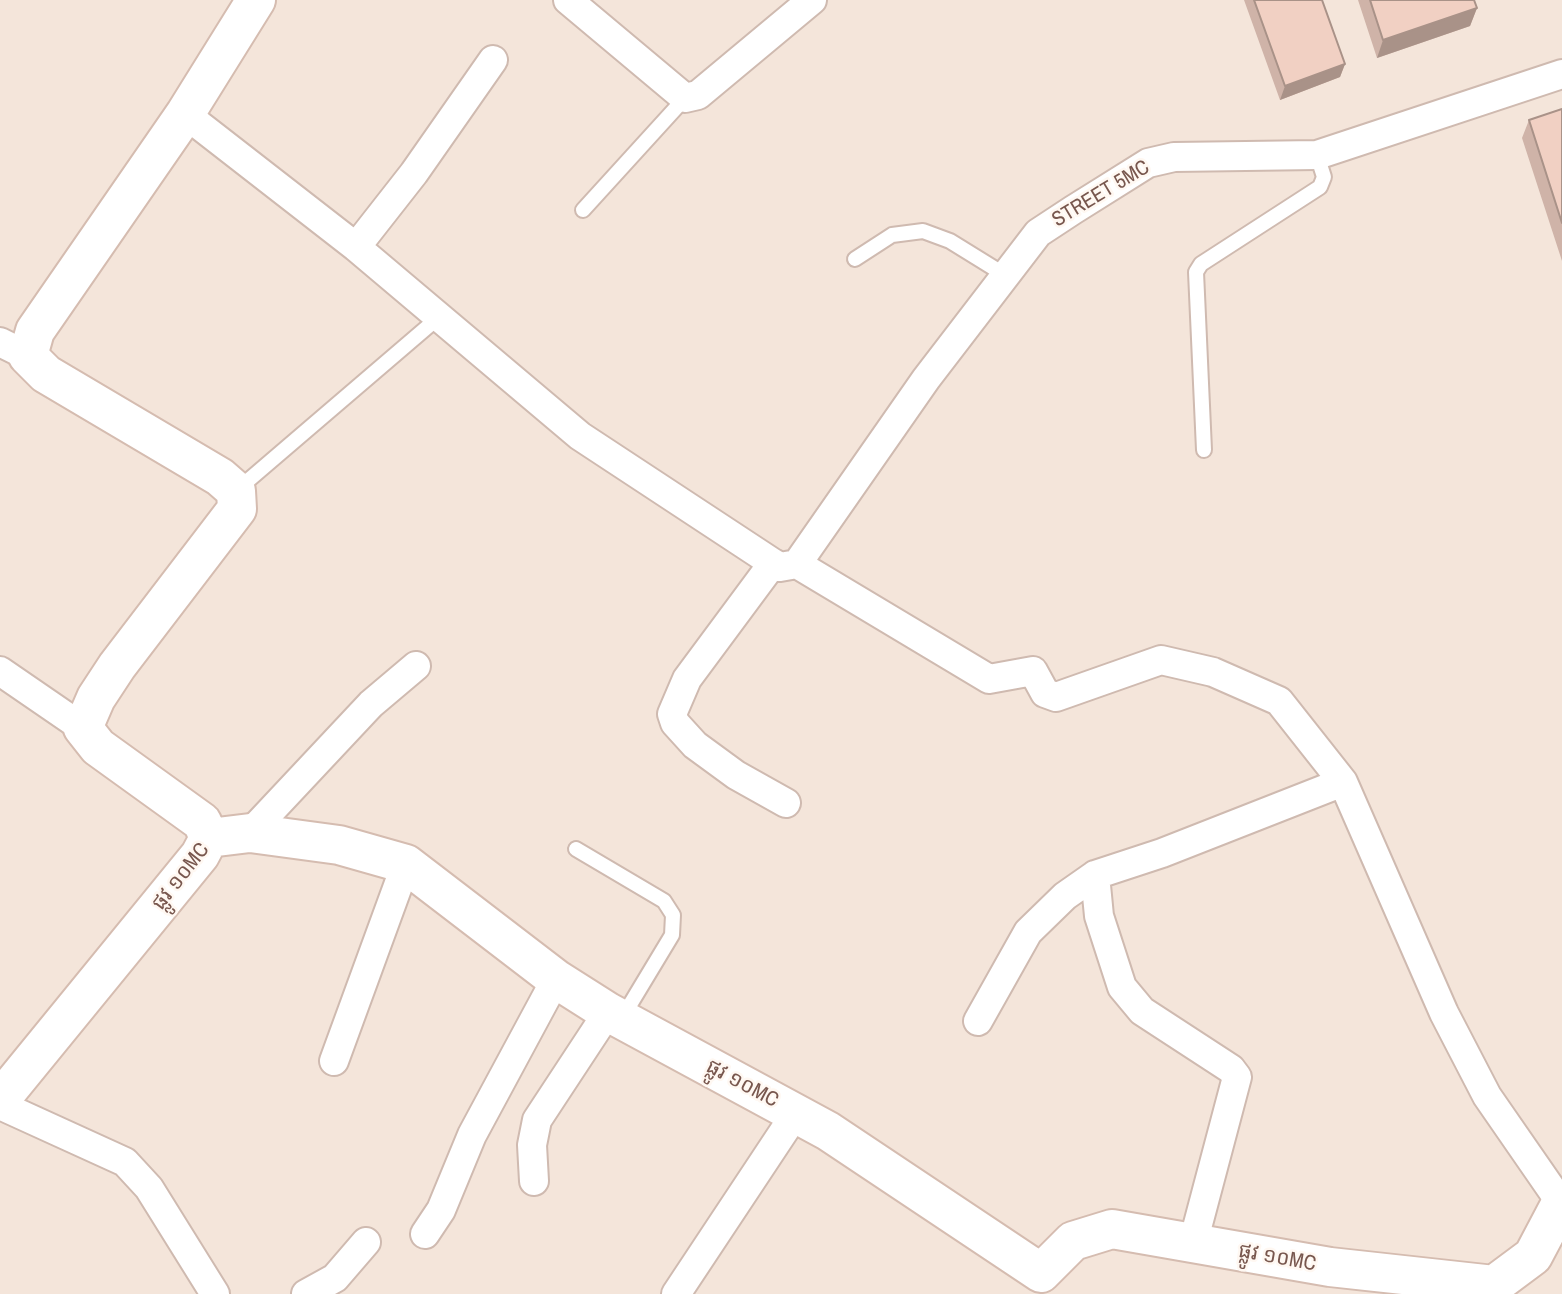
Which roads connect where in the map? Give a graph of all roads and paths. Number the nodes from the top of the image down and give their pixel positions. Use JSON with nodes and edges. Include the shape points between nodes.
{"nodes":[{"id":1,"x":256,"y":0,"type":"edge"},
{"id":2,"x":568,"y":0,"type":"edge"},
{"id":3,"x":812,"y":0,"type":"edge"},
{"id":4,"x":494,"y":60,"type":"dead end"},
{"id":5,"x":1562,"y":74,"type":"edge"},
{"id":6,"x":685,"y":98,"type":"junction"},
{"id":7,"x":185,"y":114,"type":"junction"},
{"id":8,"x":1317,"y":155,"type":"junction"},
{"id":9,"x":583,"y":210,"type":"dead end"},
{"id":10,"x":356,"y":247,"type":"junction"},
{"id":11,"x":855,"y":259,"type":"dead end"},
{"id":12,"x":1005,"y":275,"type":"junction"},
{"id":13,"x":439,"y":317,"type":"junction"},
{"id":14,"x":14,"y":349,"type":"edge"},
{"id":15,"x":1204,"y":450,"type":"dead end"},
{"id":16,"x":236,"y":491,"type":"junction"},
{"id":17,"x":785,"y":564,"type":"junction"},
{"id":18,"x":416,"y":666,"type":"dead end"},
{"id":19,"x":0,"y":671,"type":"edge"},
{"id":20,"x":83,"y":728,"type":"junction"},
{"id":21,"x":1343,"y":782,"type":"junction"},
{"id":22,"x":786,"y":803,"type":"dead end"},
{"id":23,"x":250,"y":833,"type":"junction"},
{"id":24,"x":209,"y":838,"type":"junction"},
{"id":25,"x":576,"y":849,"type":"dead end"},
{"id":26,"x":407,"y":864,"type":"junction"},
{"id":27,"x":1095,"y":875,"type":"junction"},
{"id":28,"x":556,"y":979,"type":"junction"},
{"id":29,"x":615,"y":1015,"type":"junction"},
{"id":30,"x":978,"y":1021,"type":"dead end"},
{"id":31,"x":334,"y":1061,"type":"dead end"},
{"id":32,"x":0,"y":1102,"type":"edge"},
{"id":33,"x":796,"y":1113,"type":"junction"},
{"id":34,"x":534,"y":1181,"type":"dead end"},
{"id":35,"x":1561,"y":1202,"type":"edge"},
{"id":36,"x":425,"y":1234,"type":"dead end"},
{"id":37,"x":366,"y":1242,"type":"dead end"},
{"id":38,"x":1193,"y":1243,"type":"junction"},
{"id":39,"x":1033,"y":1284,"type":"edge"},
{"id":40,"x":1494,"y":1290,"type":"edge"},
{"id":41,"x":215,"y":1294,"type":"edge"},
{"id":42,"x":306,"y":1294,"type":"edge"},
{"id":43,"x":676,"y":1294,"type":"edge"}],
"edges":[{"from":1,"to":7,"type":"street"},
{"from":2,"to":6,"type":"street"},
{"from":3,"to":6,"type":"street","via":[[698,95]]},
{"from":4,"to":10,"type":"street"},
{"from":5,"to":8,"type":"street","name":"STREET 5MC"},
{"from":6,"to":9,"type":"lane"},
{"from":7,"to":10,"type":"street"},
{"from":7,"to":14,"type":"street","via":[[35,331]]},
{"from":8,"to":12,"type":"street","name":"STREET 5MC","via":[[1174,157],[1147,163],[1038,233]]},
{"from":8,"to":15,"type":"lane","via":[[1324,177],[1320,187],[1201,264],[1196,272]]},
{"from":10,"to":13,"type":"street"},
{"from":11,"to":12,"type":"lane","via":[[892,235],[923,231],[950,241]]},
{"from":12,"to":17,"type":"street","name":"STREET 5MC"},
{"from":13,"to":16,"type":"lane"},
{"from":13,"to":17,"type":"street","via":[[580,436]]},
{"from":14,"to":16,"type":"street","via":[[46,374],[220,477]]},
{"from":16,"to":20,"type":"street","via":[[237,509],[117,666]]},
{"from":17,"to":21,"type":"street","via":[[989,679],[1033,671],[1045,693],[1056,697],[1161,660],[1213,672],[1279,701]]},
{"from":17,"to":22,"type":"street","name":"STREET 5MC","via":[[687,679],[672,714],[695,745]]},
{"from":18,"to":23,"type":"street","via":[[371,704]]},
{"from":19,"to":20,"type":"street"},
{"from":20,"to":24,"type":"street","via":[[98,747],[202,822]]},
{"from":21,"to":27,"type":"street"},
{"from":21,"to":35,"type":"street","via":[[1444,1013],[1488,1096]]},
{"from":23,"to":24,"type":"street","name":"ផ្លូវ ១០MC"},
{"from":23,"to":26,"type":"street","name":"ផ្លូវ ១០MC","via":[[340,845]]},
{"from":24,"to":32,"type":"street","name":"ផ្លូវ ១០MC","via":[[201,855]]},
{"from":25,"to":29,"type":"lane","via":[[664,901],[673,915],[672,935]]},
{"from":26,"to":28,"type":"street","name":"ផ្លូវ ១០MC"},
{"from":26,"to":31,"type":"street"},
{"from":27,"to":30,"type":"street","via":[[1028,932]]},
{"from":27,"to":38,"type":"street","via":[[1099,916],[1122,987],[1142,1011],[1237,1077]]},
{"from":28,"to":29,"type":"street","name":"ផ្លូវ ១០MC"},
{"from":28,"to":36,"type":"street"},
{"from":29,"to":33,"type":"street","name":"ផ្លូវ ១០MC"},
{"from":29,"to":34,"type":"street","via":[[537,1120],[531,1145]]},
{"from":32,"to":41,"type":"street","via":[[125,1162],[149,1188]]},
{"from":33,"to":39,"type":"street","name":"ផ្លូវ ១០MC","via":[[881,1165]]},
{"from":33,"to":43,"type":"street"},
{"from":35,"to":40,"type":"street","name":"ផ្លូវ ១០MC","via":[[1533,1256]]},
{"from":37,"to":42,"type":"street","via":[[335,1278]]},
{"from":38,"to":39,"type":"street","name":"ផ្លូវ ១០MC","via":[[1112,1228],[1073,1241]]},
{"from":38,"to":40,"type":"street","name":"ផ្លូវ ១០MC"}]}
